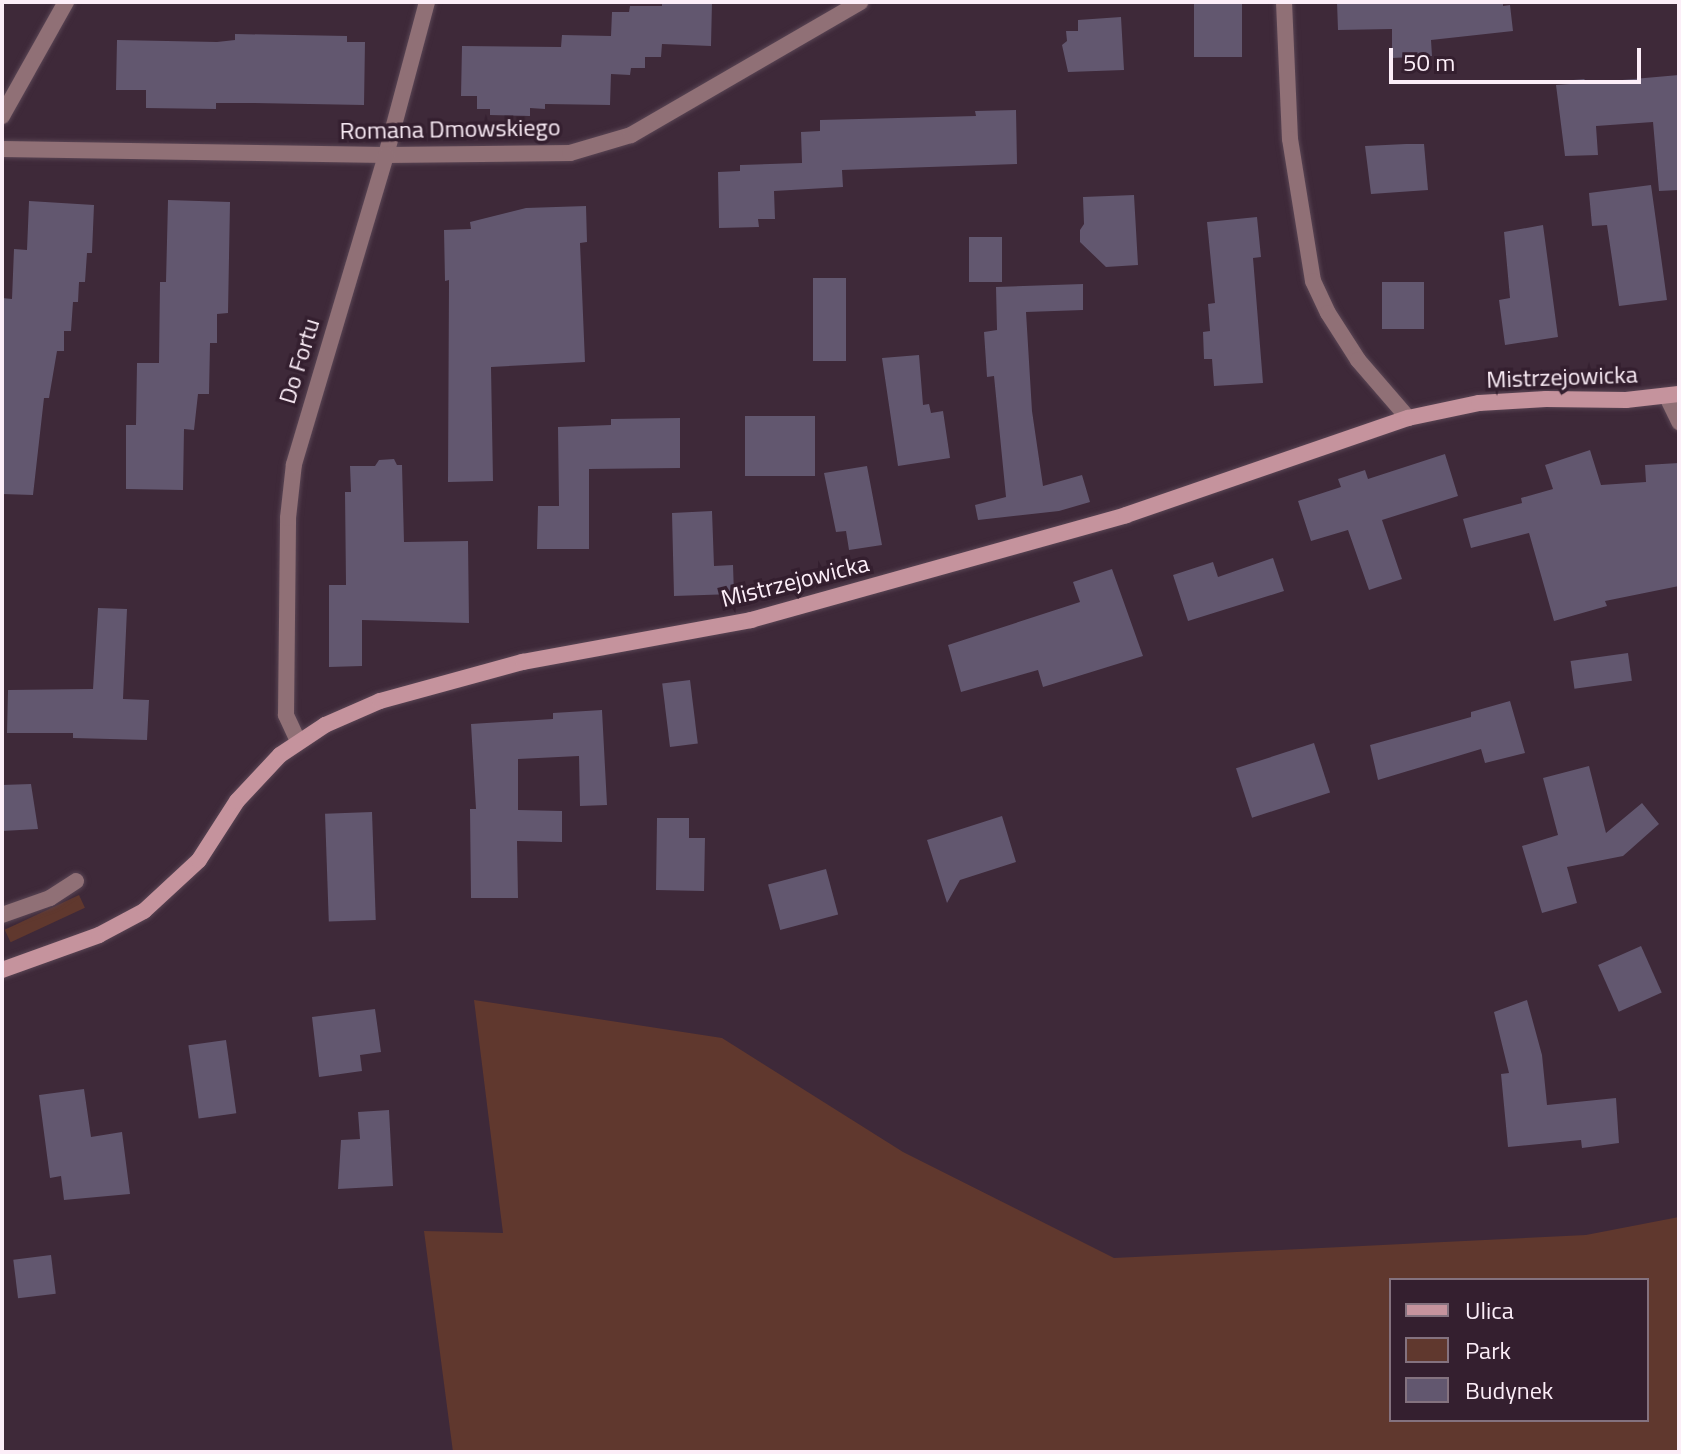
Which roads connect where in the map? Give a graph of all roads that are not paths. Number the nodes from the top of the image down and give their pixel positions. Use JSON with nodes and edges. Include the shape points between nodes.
{"nodes":[{"id":1,"x":66,"y":2,"type":"edge"},
{"id":2,"x":427,"y":2,"type":"edge"},
{"id":3,"x":860,"y":2,"type":"edge"},
{"id":4,"x":1284,"y":2,"type":"edge"},
{"id":5,"x":2,"y":116,"type":"edge"},
{"id":6,"x":2,"y":149,"type":"edge"},
{"id":7,"x":386,"y":155,"type":"junction"},
{"id":8,"x":1673,"y":395,"type":"edge"},
{"id":9,"x":1408,"y":418,"type":"junction"},
{"id":10,"x":1679,"y":422,"type":"edge"},
{"id":11,"x":298,"y":741,"type":"junction"},
{"id":12,"x":76,"y":881,"type":"dead end"},
{"id":13,"x":2,"y":915,"type":"edge"},
{"id":14,"x":2,"y":970,"type":"edge"}],
"edges":[{"from":1,"to":5,"type":"street"},
{"from":2,"to":7,"type":"street","name":"Do Fortu"},
{"from":3,"to":7,"type":"street","name":"Romana Dmowskiego","via":[[659,120],[601,146],[570,153]]},
{"from":4,"to":9,"type":"street","via":[[1290,139],[1313,281],[1358,360]]},
{"from":6,"to":7,"type":"street","name":"Romana Dmowskiego"},
{"from":7,"to":11,"type":"street","name":"Do Fortu","via":[[294,464],[288,518],[286,715]]},
{"from":8,"to":9,"type":"street","name":"Mistrzejowicka","via":[[1479,403]]},
{"from":8,"to":10,"type":"street"},
{"from":9,"to":11,"type":"street","name":"Mistrzejowicka","via":[[1126,515],[766,616],[433,684],[353,712]]},
{"from":11,"to":14,"type":"street","name":"Mistrzejowicka","via":[[250,785],[199,860],[164,896],[124,924]]},
{"from":12,"to":13,"type":"street","via":[[50,898]]}]}
